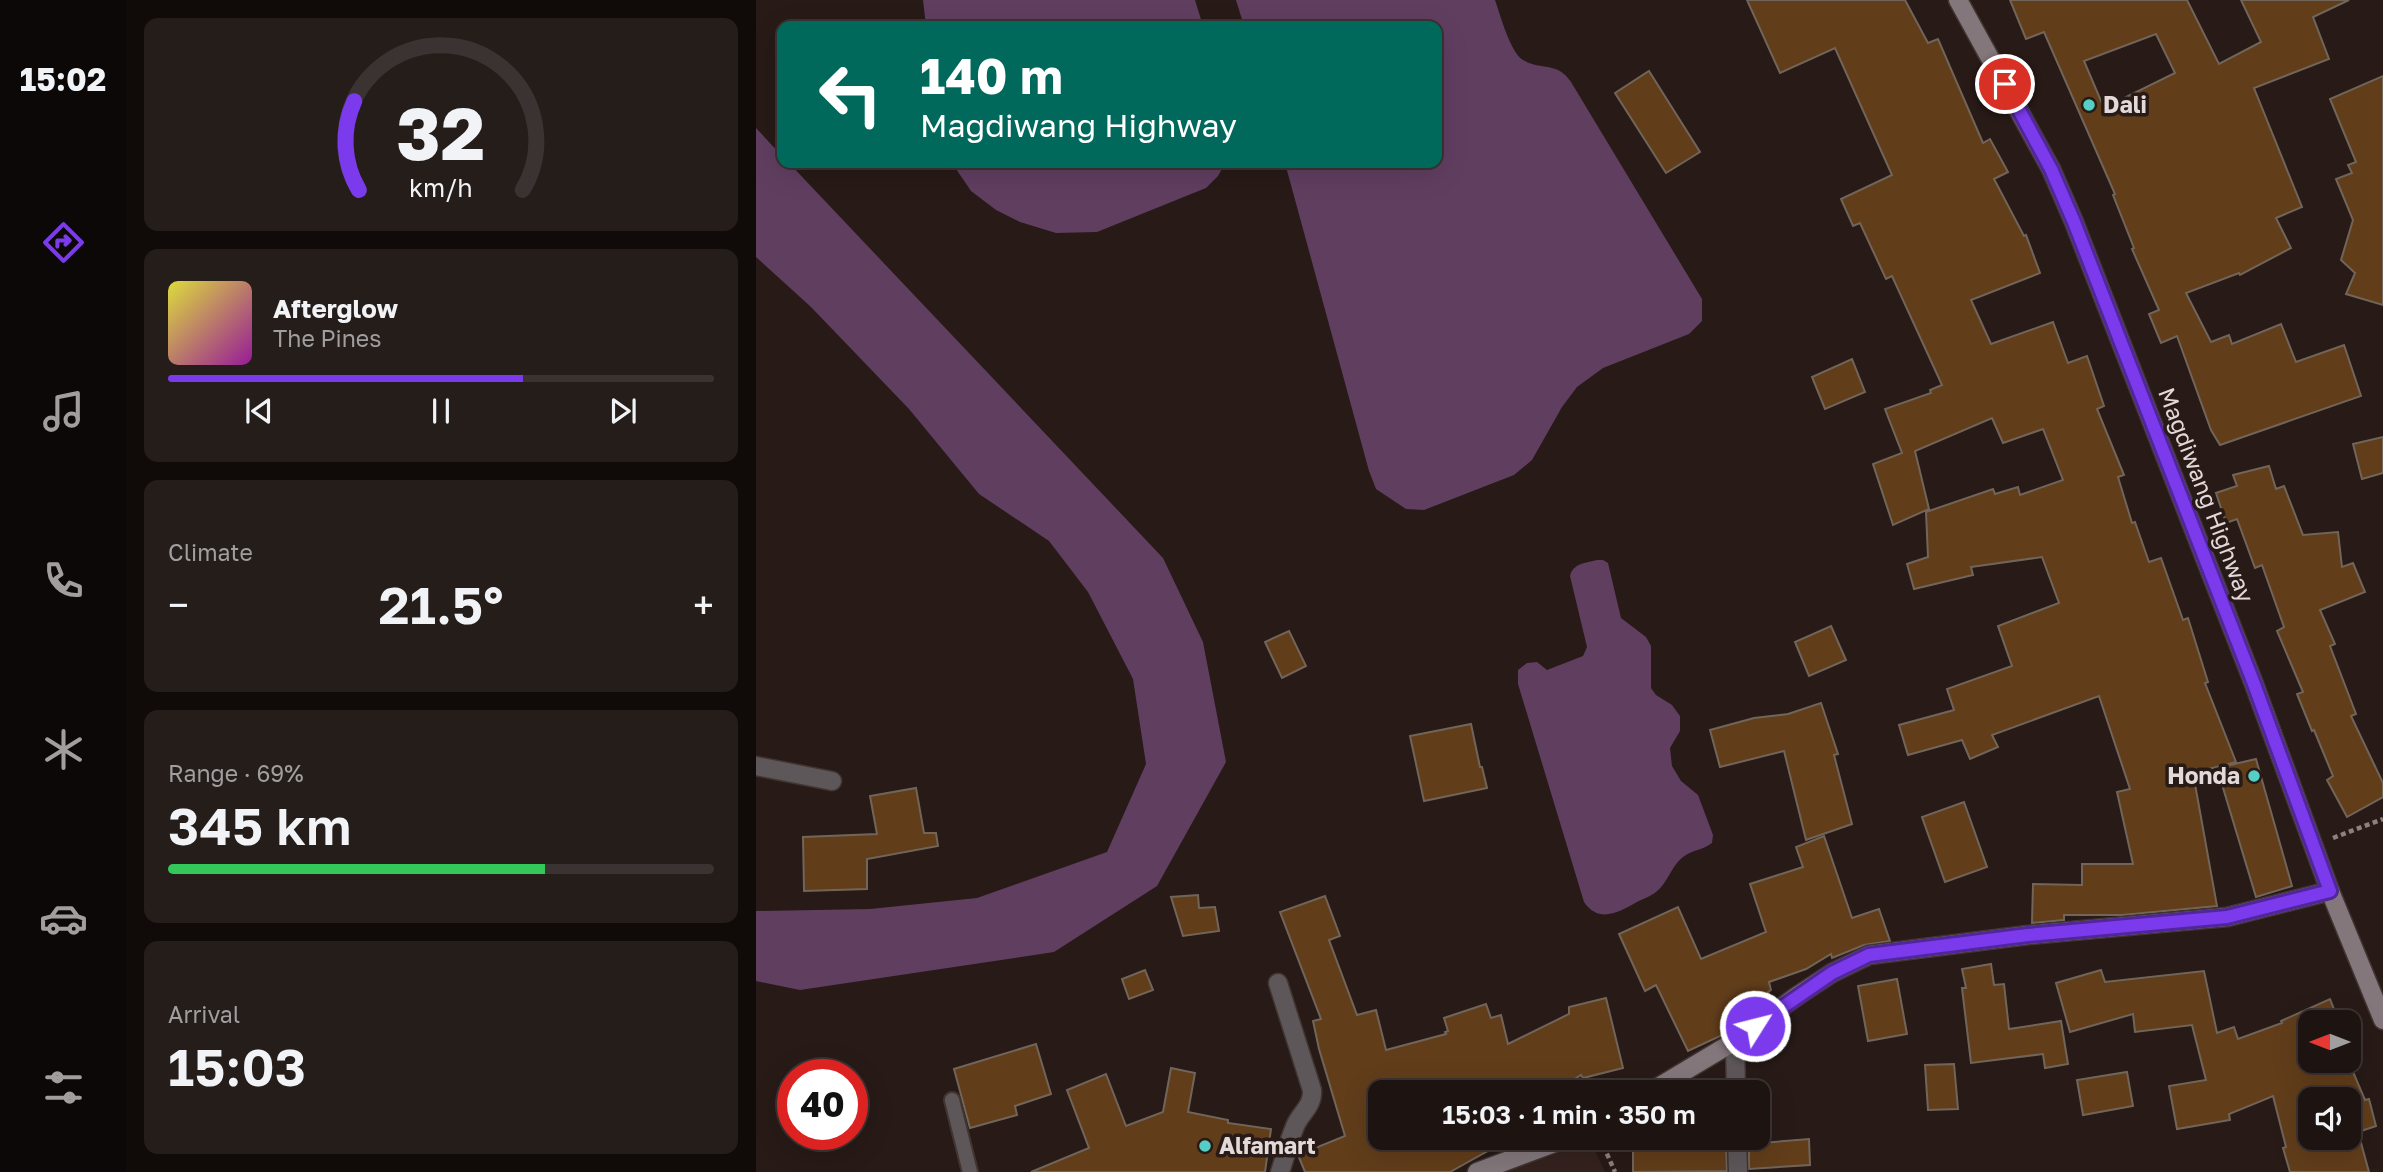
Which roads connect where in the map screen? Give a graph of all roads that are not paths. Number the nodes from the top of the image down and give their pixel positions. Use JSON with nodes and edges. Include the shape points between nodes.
{"nodes":[{"id":1,"x":1958,"y":0,"type":"edge"},
{"id":2,"x":756,"y":766,"type":"edge"},
{"id":3,"x":832,"y":781,"type":"dead end"},
{"id":4,"x":2330,"y":891,"type":"junction"},
{"id":5,"x":1278,"y":983,"type":"dead end"},
{"id":6,"x":2383,"y":1020,"type":"edge"},
{"id":7,"x":1735,"y":1041,"type":"junction"},
{"id":8,"x":1670,"y":1080,"type":"edge"},
{"id":9,"x":1736,"y":1080,"type":"edge"},
{"id":10,"x":952,"y":1100,"type":"dead end"},
{"id":11,"x":1536,"y":1150,"type":"edge"},
{"id":12,"x":1737,"y":1150,"type":"edge"},
{"id":13,"x":970,"y":1172,"type":"edge"},
{"id":14,"x":1280,"y":1172,"type":"edge"},
{"id":15,"x":1477,"y":1172,"type":"edge"},
{"id":16,"x":1738,"y":1172,"type":"edge"}],
"edges":[{"from":1,"to":4,"type":"main road","name":"Magdiwang Highway","via":[[2051,169],[2074,222]]},
{"from":2,"to":3,"type":"street"},
{"from":4,"to":6,"type":"main road","name":"Magdiwang Highway"},
{"from":4,"to":7,"type":"main road","via":[[2227,917],[1869,955],[1832,973]]},
{"from":5,"to":14,"type":"street","via":[[1312,1090],[1310,1106],[1294,1126]]},
{"from":7,"to":8,"type":"main road"},
{"from":7,"to":9,"type":"street"},
{"from":10,"to":13,"type":"lane"},
{"from":11,"to":15,"type":"main road"},
{"from":12,"to":16,"type":"street"}]}
